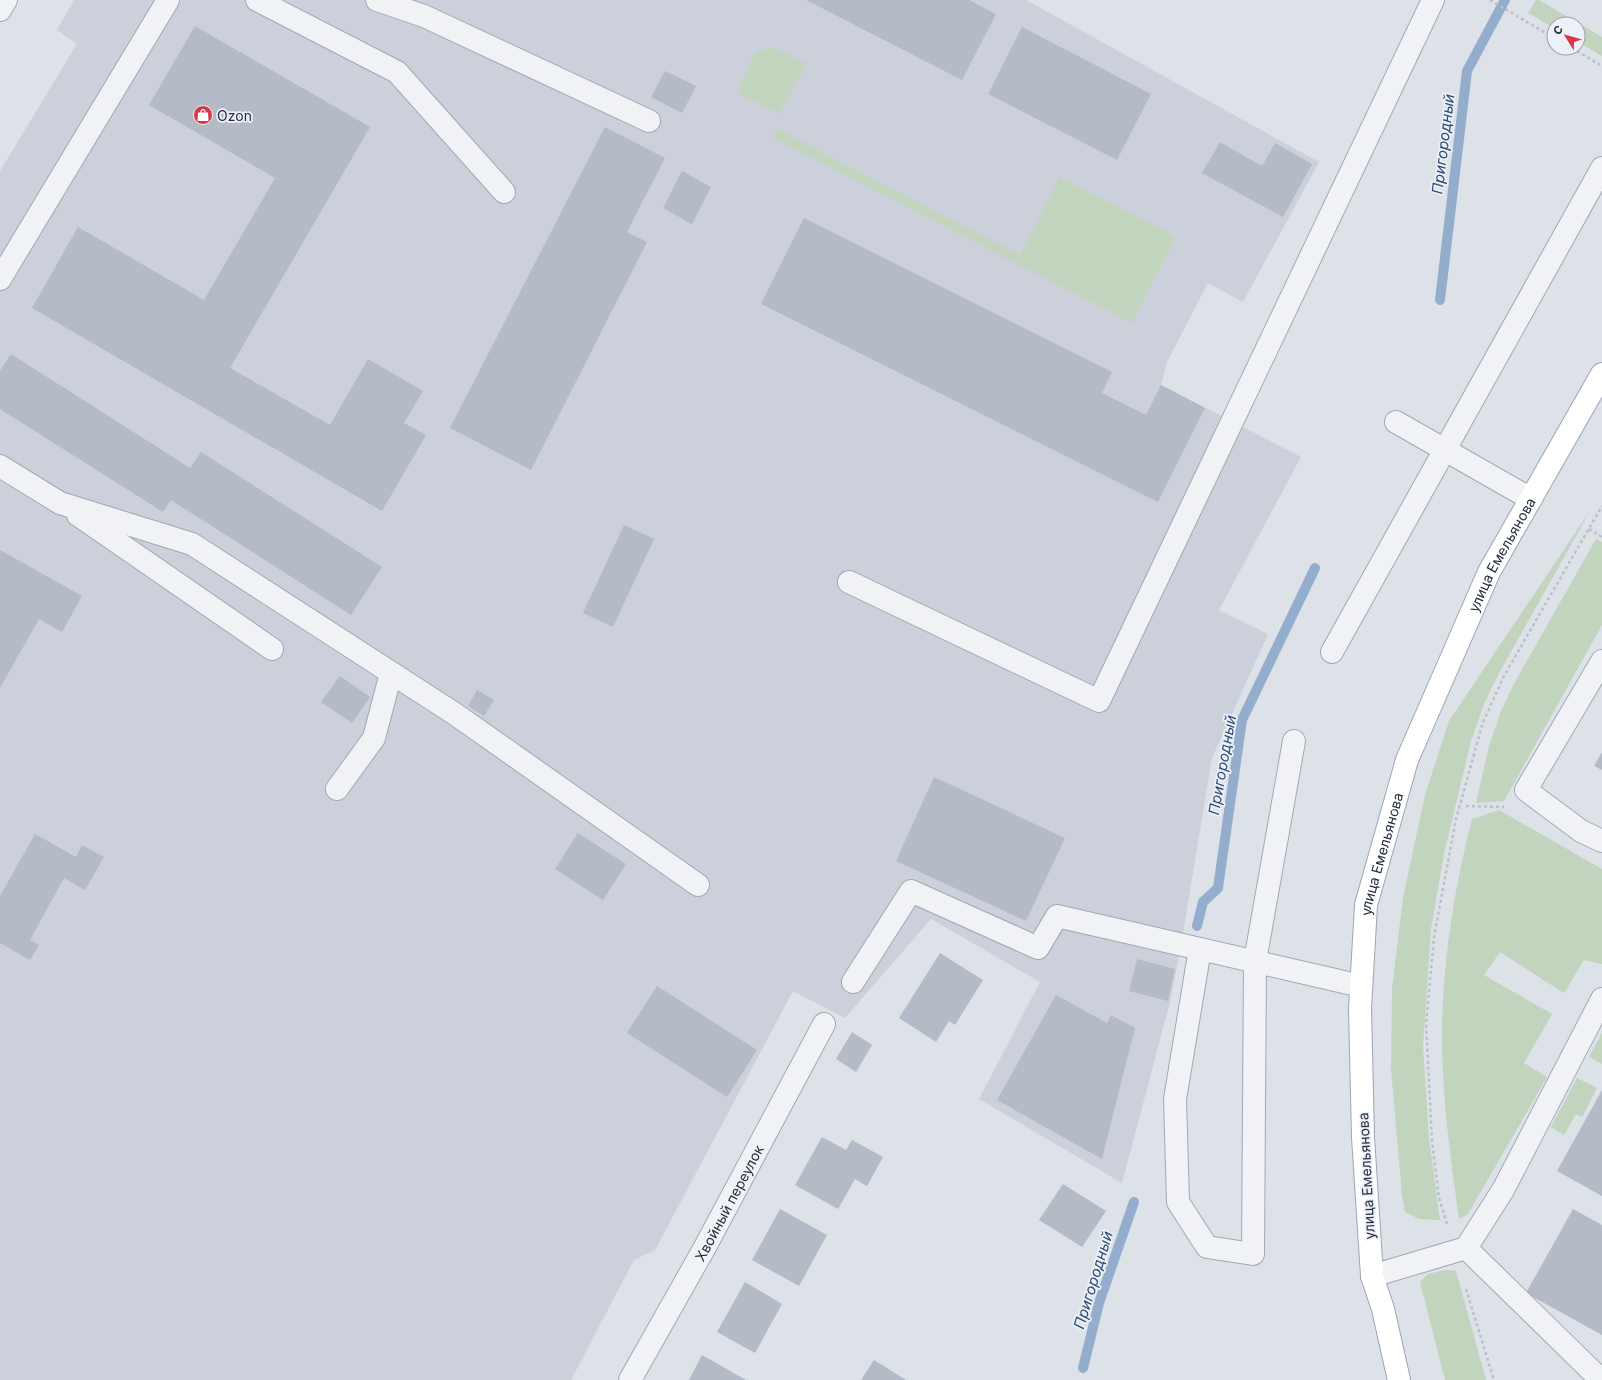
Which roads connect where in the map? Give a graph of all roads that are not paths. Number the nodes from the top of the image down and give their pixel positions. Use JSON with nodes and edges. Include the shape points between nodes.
{"nodes":[{"id":1,"x":6,"y":0,"type":"edge"},
{"id":2,"x":168,"y":0,"type":"edge"},
{"id":3,"x":257,"y":0,"type":"edge"},
{"id":4,"x":377,"y":0,"type":"edge"},
{"id":5,"x":1433,"y":0,"type":"edge"},
{"id":6,"x":0,"y":10,"type":"edge"},
{"id":7,"x":649,"y":122,"type":"dead end"},
{"id":8,"x":1602,"y":168,"type":"edge"},
{"id":9,"x":504,"y":192,"type":"dead end"},
{"id":10,"x":0,"y":279,"type":"edge"},
{"id":11,"x":1602,"y":374,"type":"edge"},
{"id":12,"x":1396,"y":422,"type":"dead end"},
{"id":13,"x":1446,"y":450,"type":"junction"},
{"id":14,"x":0,"y":466,"type":"edge"},
{"id":15,"x":1531,"y":499,"type":"junction"},
{"id":16,"x":60,"y":504,"type":"junction"},
{"id":17,"x":849,"y":582,"type":"dead end"},
{"id":18,"x":272,"y":649,"type":"dead end"},
{"id":19,"x":1332,"y":652,"type":"dead end"},
{"id":20,"x":1602,"y":661,"type":"edge"},
{"id":21,"x":391,"y":673,"type":"junction"},
{"id":22,"x":1294,"y":741,"type":"dead end"},
{"id":23,"x":337,"y":789,"type":"dead end"},
{"id":24,"x":1602,"y":841,"type":"edge"},
{"id":25,"x":698,"y":885,"type":"dead end"},
{"id":26,"x":1200,"y":949,"type":"junction"},
{"id":27,"x":1255,"y":961,"type":"junction"},
{"id":28,"x":853,"y":982,"type":"dead end"},
{"id":29,"x":1361,"y":986,"type":"junction"},
{"id":30,"x":1602,"y":999,"type":"edge"},
{"id":31,"x":824,"y":1024,"type":"dead end"},
{"id":32,"x":1461,"y":1250,"type":"junction"},
{"id":33,"x":1372,"y":1276,"type":"junction"},
{"id":34,"x":630,"y":1380,"type":"edge"},
{"id":35,"x":1399,"y":1380,"type":"edge"},
{"id":36,"x":1601,"y":1380,"type":"edge"}],
"edges":[{"from":1,"to":6,"type":"street"},
{"from":2,"to":10,"type":"street"},
{"from":3,"to":9,"type":"street","via":[[397,72]]},
{"from":4,"to":7,"type":"street","via":[[424,16]]},
{"from":5,"to":17,"type":"street","via":[[1099,701]]},
{"from":8,"to":13,"type":"street"},
{"from":11,"to":15,"type":"main road","name":"улица Емельянова"},
{"from":12,"to":13,"type":"street"},
{"from":13,"to":15,"type":"street"},
{"from":13,"to":19,"type":"street"},
{"from":14,"to":16,"type":"street"},
{"from":15,"to":29,"type":"main road","name":"улица Емельянова","via":[[1489,572],[1407,760],[1366,905]]},
{"from":16,"to":18,"type":"street"},
{"from":16,"to":21,"type":"street","via":[[192,544]]},
{"from":20,"to":24,"type":"street","via":[[1526,790],[1581,831]]},
{"from":21,"to":23,"type":"street","via":[[374,738]]},
{"from":21,"to":25,"type":"street","via":[[455,714]]},
{"from":22,"to":27,"type":"street"},
{"from":26,"to":27,"type":"street"},
{"from":26,"to":27,"type":"street","via":[[1175,1099],[1178,1202],[1207,1247],[1253,1254]]},
{"from":26,"to":28,"type":"street","via":[[1057,916],[1038,948],[911,891]]},
{"from":27,"to":29,"type":"street"},
{"from":29,"to":33,"type":"main road","name":"улица Емельянова","via":[[1363,1137]]},
{"from":30,"to":32,"type":"street","via":[[1502,1190]]},
{"from":31,"to":34,"type":"street","name":"Хвойный переулок","via":[[705,1247]]},
{"from":32,"to":33,"type":"street"},
{"from":32,"to":36,"type":"street"},
{"from":33,"to":35,"type":"main road","name":"улица Емельянова","via":[[1383,1309]]}]}
